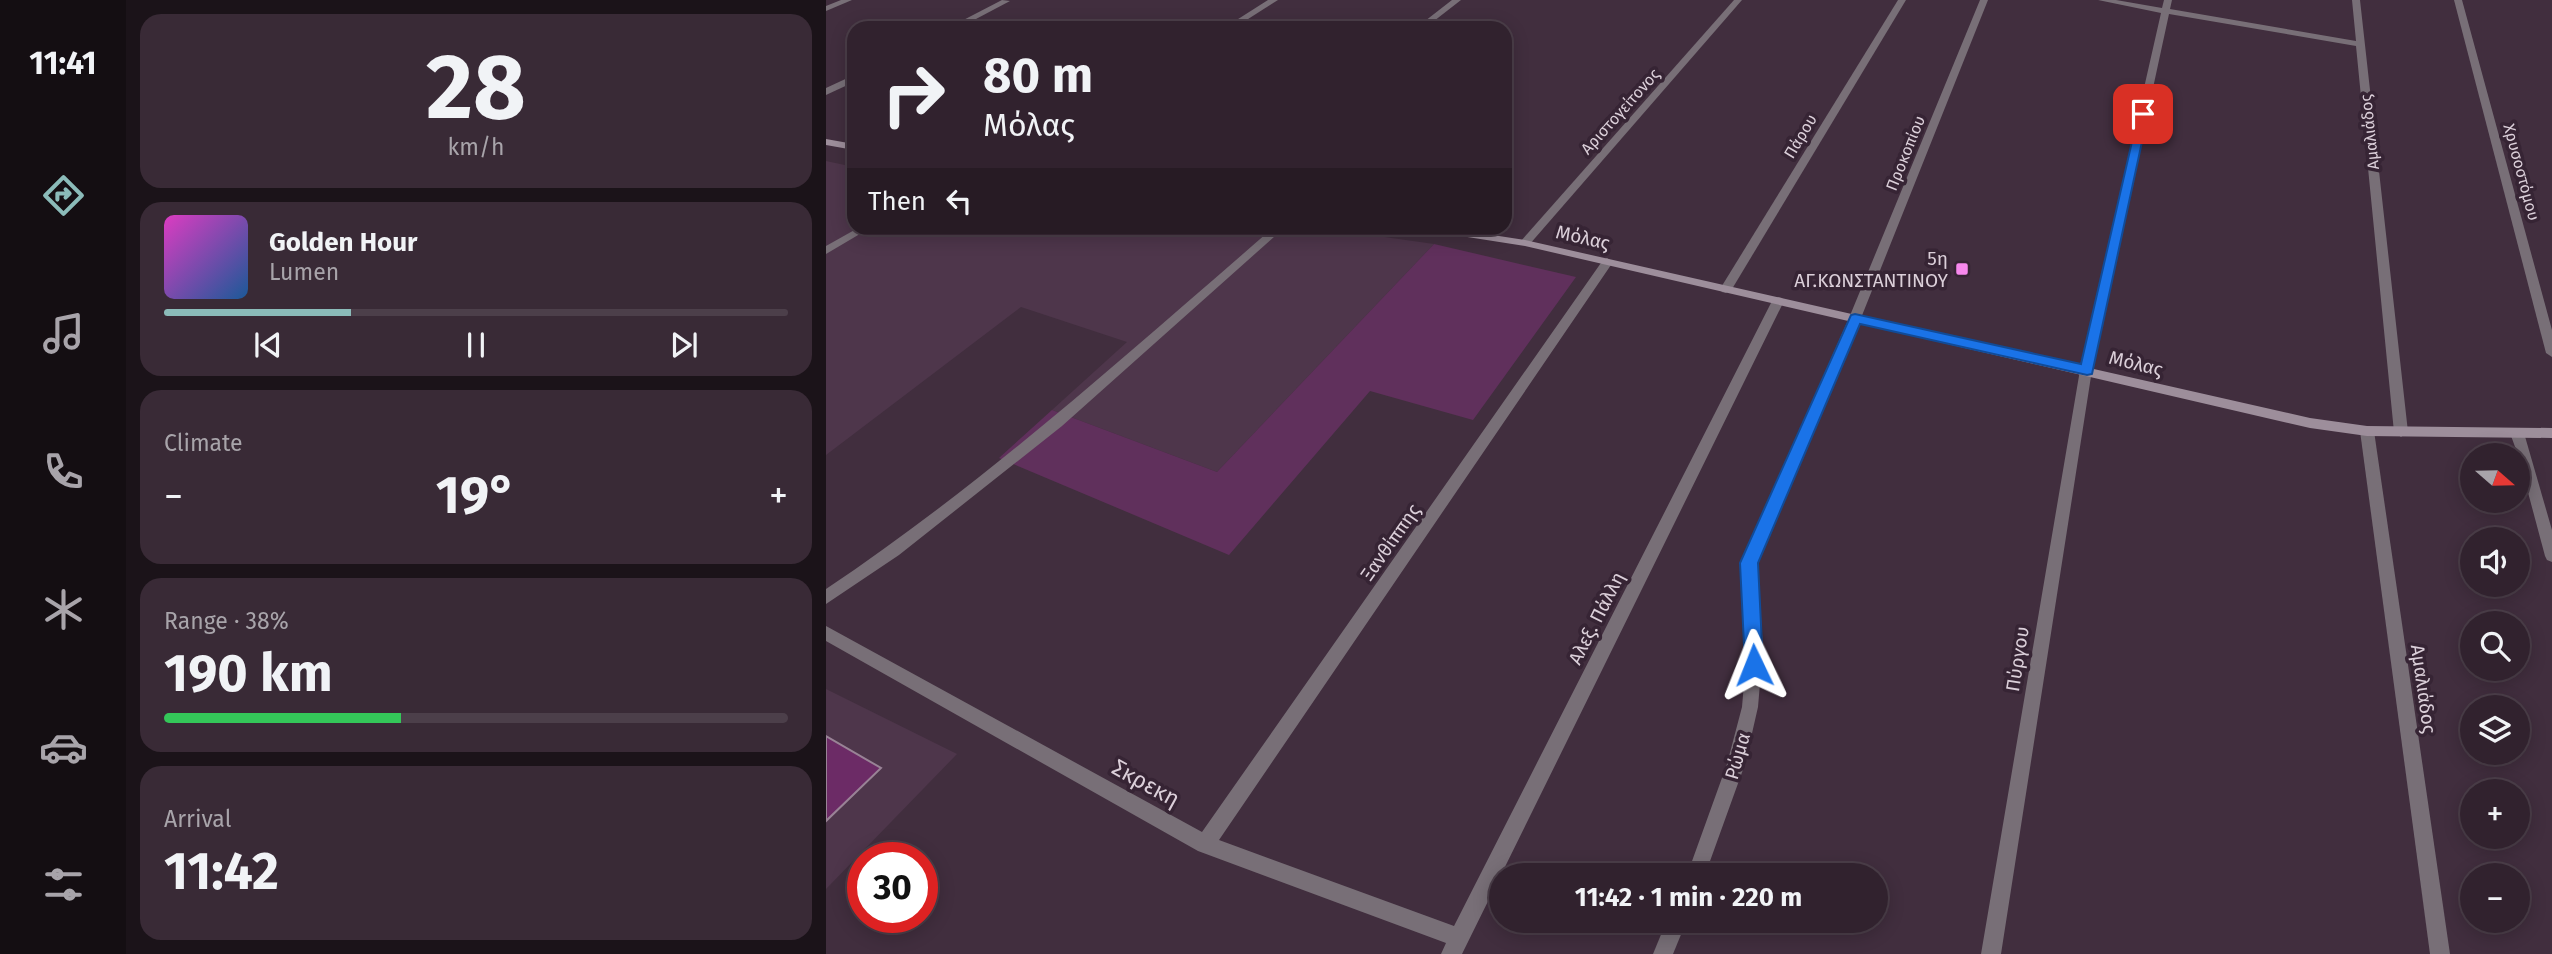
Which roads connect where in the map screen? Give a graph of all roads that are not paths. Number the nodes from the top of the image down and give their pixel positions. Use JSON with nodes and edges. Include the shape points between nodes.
{"nodes":[{"id":1,"x":848,"y":0,"type":"edge"},
{"id":2,"x":1274,"y":0,"type":"edge"},
{"id":3,"x":1457,"y":0,"type":"edge"},
{"id":4,"x":1738,"y":0,"type":"edge"},
{"id":5,"x":1902,"y":0,"type":"edge"},
{"id":6,"x":1984,"y":0,"type":"edge"},
{"id":7,"x":2102,"y":0,"type":"edge"},
{"id":8,"x":2356,"y":0,"type":"edge"},
{"id":9,"x":2458,"y":0,"type":"edge"},
{"id":10,"x":1006,"y":1,"type":"edge"},
{"id":11,"x":2166,"y":6,"type":"edge"},
{"id":12,"x":826,"y":9,"type":"edge"},
{"id":13,"x":966,"y":21,"type":"edge"},
{"id":14,"x":1240,"y":21,"type":"edge"},
{"id":15,"x":1429,"y":21,"type":"edge"},
{"id":16,"x":2360,"y":44,"type":"junction"},
{"id":17,"x":847,"y":82,"type":"edge"},
{"id":18,"x":826,"y":92,"type":"edge"},
{"id":19,"x":826,"y":142,"type":"edge"},
{"id":20,"x":847,"y":146,"type":"edge"},
{"id":21,"x":853,"y":235,"type":"edge"},
{"id":22,"x":1271,"y":235,"type":"edge"},
{"id":23,"x":1474,"y":235,"type":"edge"},
{"id":24,"x":1525,"y":243,"type":"junction"},
{"id":25,"x":826,"y":251,"type":"edge"},
{"id":26,"x":1607,"y":262,"type":"junction"},
{"id":27,"x":1726,"y":289,"type":"junction"},
{"id":28,"x":1777,"y":301,"type":"junction"},
{"id":29,"x":1855,"y":318,"type":"junction"},
{"id":30,"x":2552,"y":353,"type":"edge"},
{"id":31,"x":2087,"y":370,"type":"junction"},
{"id":32,"x":2367,"y":431,"type":"junction"},
{"id":33,"x":2401,"y":432,"type":"junction"},
{"id":34,"x":2518,"y":433,"type":"junction"},
{"id":35,"x":2552,"y":433,"type":"edge"},
{"id":36,"x":2552,"y":556,"type":"edge"},
{"id":37,"x":826,"y":597,"type":"edge"},
{"id":38,"x":826,"y":633,"type":"edge"},
{"id":39,"x":1205,"y":845,"type":"junction"},
{"id":40,"x":1700,"y":863,"type":"edge"},
{"id":41,"x":1672,"y":933,"type":"edge"},
{"id":42,"x":1455,"y":946,"type":"edge"},
{"id":43,"x":1663,"y":954,"type":"edge"},
{"id":44,"x":1992,"y":954,"type":"edge"},
{"id":45,"x":2440,"y":954,"type":"edge"}],
"edges":[{"from":1,"to":12,"type":"street"},
{"from":2,"to":14,"type":"street"},
{"from":3,"to":15,"type":"street"},
{"from":4,"to":24,"type":"street","name":"Αριστογείτονος"},
{"from":5,"to":27,"type":"street","name":"Πάρου"},
{"from":6,"to":29,"type":"street","name":"Προκοπίου"},
{"from":7,"to":11,"type":"street"},
{"from":8,"to":16,"type":"street","name":"Αμαλιάδος"},
{"from":9,"to":30,"type":"street","name":"Χρυσοστόμου"},
{"from":10,"to":13,"type":"street"},
{"from":11,"to":16,"type":"street"},
{"from":11,"to":31,"type":"street","name":"Πύργου"},
{"from":16,"to":33,"type":"street","name":"Αμαλιάδος"},
{"from":17,"to":18,"type":"street"},
{"from":19,"to":20,"type":"street"},
{"from":21,"to":25,"type":"street"},
{"from":22,"to":37,"type":"street","via":[[1058,423],[894,551]]},
{"from":23,"to":24,"type":"street","name":"Μόλας"},
{"from":24,"to":26,"type":"street","name":"Μόλας"},
{"from":26,"to":27,"type":"street","name":"Μόλας"},
{"from":26,"to":39,"type":"street","name":"Ξανθίππης"},
{"from":27,"to":28,"type":"street","name":"Μόλας"},
{"from":28,"to":29,"type":"street","name":"Μόλας"},
{"from":28,"to":42,"type":"street","name":"Αλεξ. Πάλλη"},
{"from":29,"to":31,"type":"street","name":"Μόλας"},
{"from":29,"to":40,"type":"street","name":"Ρώμα","via":[[1749,563],[1755,646],[1745,734]]},
{"from":31,"to":32,"type":"street","name":"Μόλας","via":[[2282,418]]},
{"from":31,"to":44,"type":"street","name":"Πύργου"},
{"from":32,"to":33,"type":"street","name":"Μόλας"},
{"from":32,"to":45,"type":"street","name":"Αμαλιάδος"},
{"from":33,"to":34,"type":"street","name":"Μόλας"},
{"from":34,"to":35,"type":"street","name":"Μόλας"},
{"from":34,"to":36,"type":"street"},
{"from":38,"to":39,"type":"street","name":"Σκρεκη"},
{"from":39,"to":42,"type":"street","name":"Σκρεκη"},
{"from":41,"to":43,"type":"street"}]}
